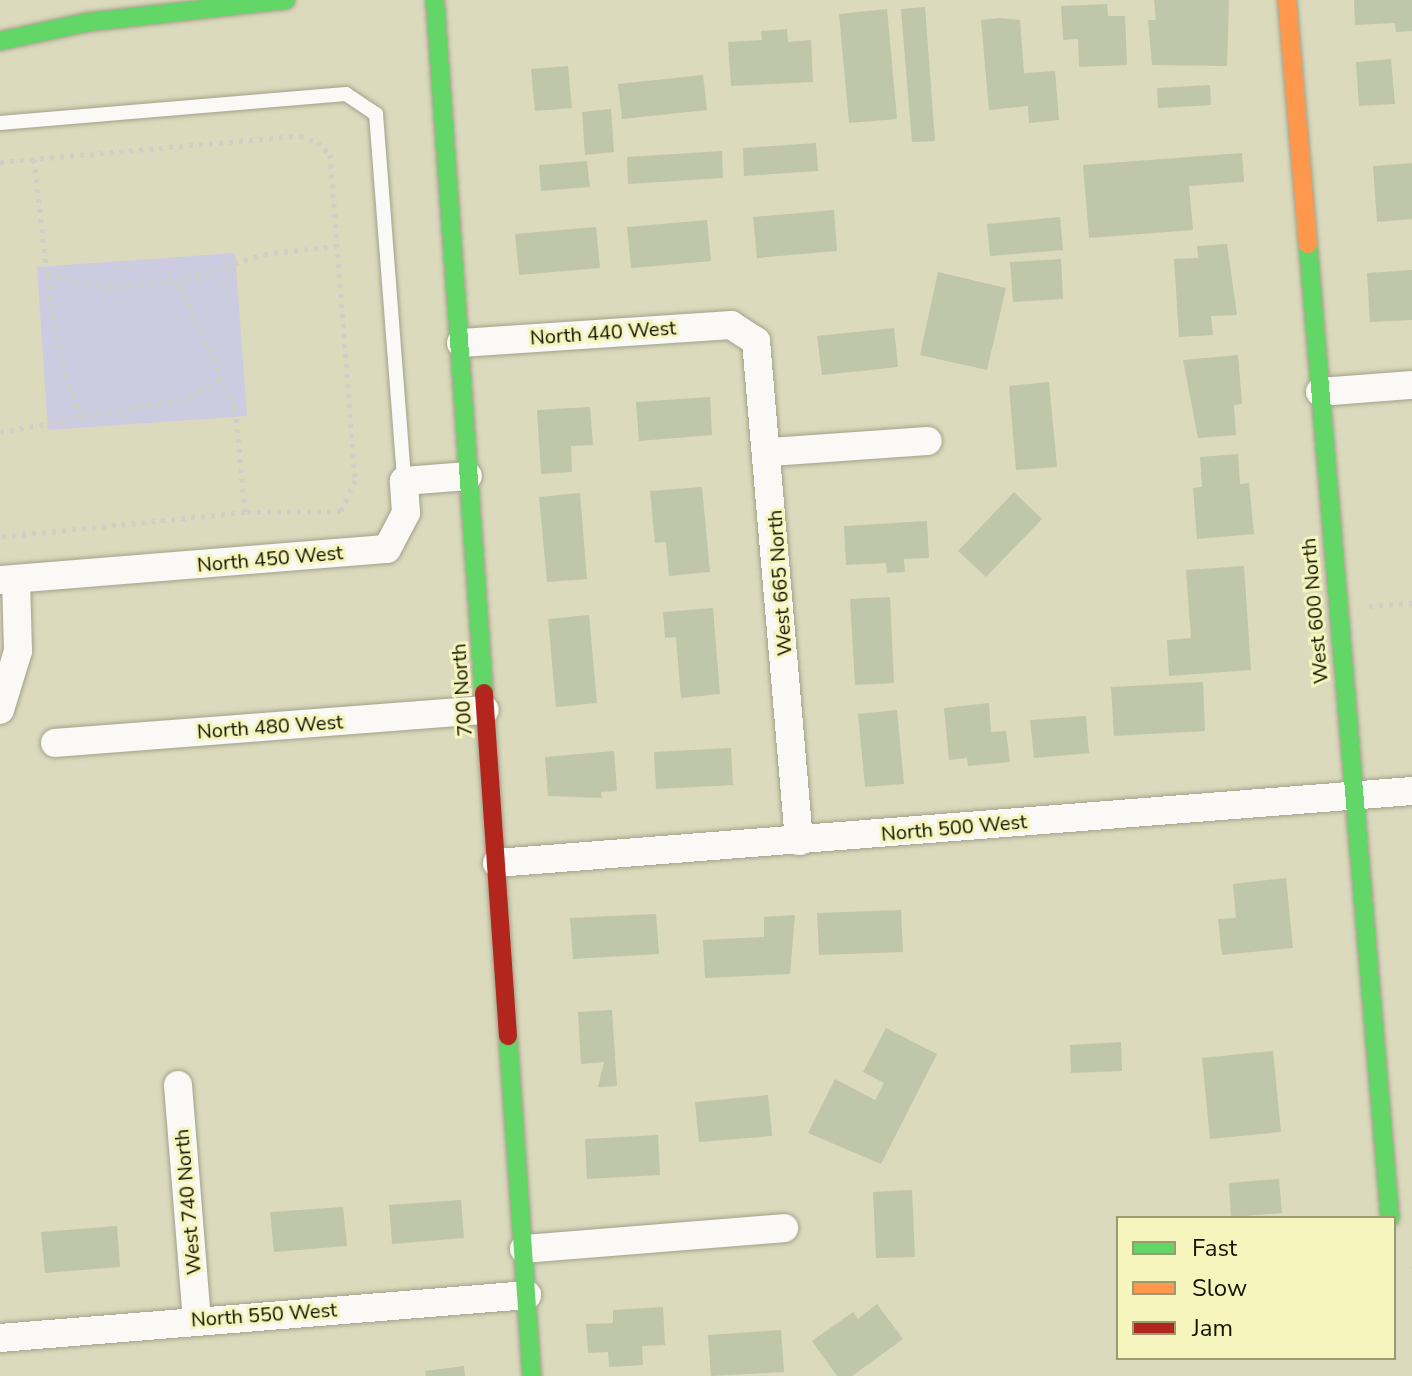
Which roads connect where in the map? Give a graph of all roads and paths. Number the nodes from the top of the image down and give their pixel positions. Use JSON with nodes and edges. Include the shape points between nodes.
{"nodes":[{"id":1,"x":286,"y":0,"type":"edge"},
{"id":2,"x":435,"y":0,"type":"edge"},
{"id":3,"x":1287,"y":0,"type":"edge"},
{"id":4,"x":88,"y":11,"type":"edge"},
{"id":5,"x":0,"y":41,"type":"edge"},
{"id":6,"x":0,"y":123,"type":"edge"},
{"id":7,"x":34,"y":159,"type":"junction"},
{"id":8,"x":0,"y":162,"type":"edge"},
{"id":9,"x":337,"y":246,"type":"junction"},
{"id":10,"x":47,"y":275,"type":"junction"},
{"id":11,"x":177,"y":281,"type":"junction"},
{"id":12,"x":745,"y":331,"type":"joint"},
{"id":13,"x":461,"y":343,"type":"junction"},
{"id":14,"x":225,"y":375,"type":"junction"},
{"id":15,"x":1412,"y":385,"type":"edge"},
{"id":16,"x":1320,"y":392,"type":"junction"},
{"id":17,"x":81,"y":417,"type":"junction"},
{"id":18,"x":0,"y":432,"type":"edge"},
{"id":19,"x":928,"y":441,"type":"dead end"},
{"id":20,"x":770,"y":452,"type":"junction"},
{"id":21,"x":468,"y":476,"type":"junction"},
{"id":22,"x":404,"y":481,"type":"junction"},
{"id":23,"x":245,"y":512,"type":"junction"},
{"id":24,"x":0,"y":537,"type":"edge"},
{"id":25,"x":8,"y":580,"type":"edge"},
{"id":26,"x":1412,"y":603,"type":"edge"},
{"id":27,"x":1366,"y":607,"type":"dead end"},
{"id":28,"x":0,"y":710,"type":"edge"},
{"id":29,"x":485,"y":710,"type":"junction"},
{"id":30,"x":55,"y":743,"type":"dead end"},
{"id":31,"x":1412,"y":791,"type":"edge"},
{"id":32,"x":1355,"y":796,"type":"junction"},
{"id":33,"x":799,"y":841,"type":"junction"},
{"id":34,"x":497,"y":863,"type":"junction"},
{"id":35,"x":178,"y":1085,"type":"dead end"},
{"id":36,"x":1392,"y":1216,"type":"edge"},
{"id":37,"x":784,"y":1228,"type":"dead end"},
{"id":38,"x":524,"y":1249,"type":"junction"},
{"id":39,"x":527,"y":1295,"type":"junction"},
{"id":40,"x":197,"y":1320,"type":"junction"},
{"id":41,"x":0,"y":1338,"type":"edge"},
{"id":42,"x":532,"y":1376,"type":"edge"}],
"edges":[{"from":1,"to":4,"type":"street"},
{"from":2,"to":13,"type":"street","name":"700 North"},
{"from":3,"to":16,"type":"street","name":"West 600 North"},
{"from":4,"to":5,"type":"street"},
{"from":6,"to":22,"type":"lane","via":[[346,94],[376,114]]},
{"from":7,"to":8,"type":"path"},
{"from":7,"to":9,"type":"path","via":[[300,136],[330,154]]},
{"from":7,"to":10,"type":"path"},
{"from":9,"to":11,"type":"path","via":[[264,254]]},
{"from":9,"to":23,"type":"path","via":[[352,499],[341,511],[313,515]]},
{"from":10,"to":11,"type":"path","via":[[109,288]]},
{"from":10,"to":17,"type":"path","via":[[65,375]]},
{"from":11,"to":14,"type":"path"},
{"from":12,"to":13,"type":"street","name":"North 440 West","via":[[731,325]]},
{"from":12,"to":20,"type":"street","name":"West 665 North","via":[[761,355]]},
{"from":13,"to":21,"type":"street","name":"700 North"},
{"from":14,"to":17,"type":"path","via":[[190,397]]},
{"from":14,"to":23,"type":"path","via":[[243,456]]},
{"from":15,"to":16,"type":"street"},
{"from":16,"to":32,"type":"street","name":"West 600 North"},
{"from":17,"to":18,"type":"path"},
{"from":19,"to":20,"type":"street"},
{"from":20,"to":33,"type":"street","name":"West 665 North"},
{"from":21,"to":22,"type":"street"},
{"from":21,"to":29,"type":"street","name":"700 North"},
{"from":22,"to":25,"type":"street","name":"North 450 West","via":[[406,513],[387,549]]},
{"from":23,"to":24,"type":"path"},
{"from":25,"to":28,"type":"street","via":[[18,651]]},
{"from":26,"to":27,"type":"path"},
{"from":29,"to":30,"type":"street","name":"North 480 West"},
{"from":29,"to":34,"type":"street","name":"700 North"},
{"from":31,"to":32,"type":"street","name":"North 500 West"},
{"from":32,"to":33,"type":"street","name":"North 500 West"},
{"from":32,"to":36,"type":"street","name":"West 600 North"},
{"from":33,"to":34,"type":"street","name":"North 500 West"},
{"from":34,"to":38,"type":"street","name":"700 North"},
{"from":35,"to":40,"type":"street","name":"West 740 North"},
{"from":37,"to":38,"type":"street"},
{"from":38,"to":39,"type":"street","name":"700 North"},
{"from":39,"to":40,"type":"street","name":"North 550 West"},
{"from":39,"to":42,"type":"street","name":"700 North"},
{"from":40,"to":41,"type":"street","name":"North 550 West"}]}
